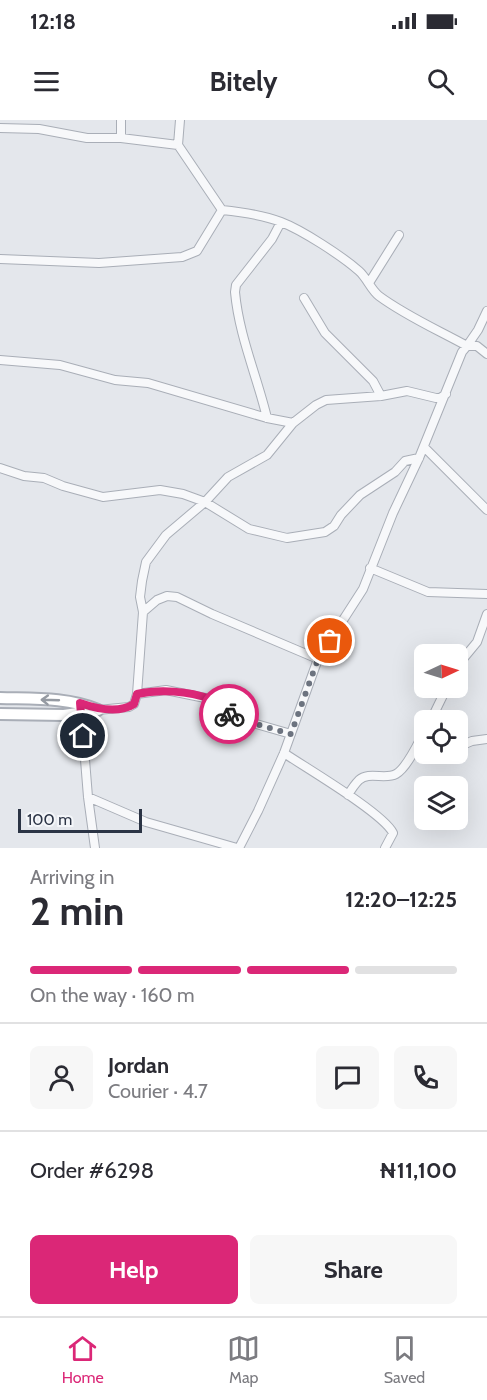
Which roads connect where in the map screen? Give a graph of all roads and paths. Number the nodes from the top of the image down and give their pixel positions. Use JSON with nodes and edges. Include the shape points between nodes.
{"nodes":[{"id":1,"x":121,"y":120,"type":"edge"},
{"id":2,"x":180,"y":120,"type":"edge"},
{"id":3,"x":0,"y":128,"type":"edge"},
{"id":4,"x":121,"y":138,"type":"junction"},
{"id":5,"x":178,"y":145,"type":"junction"},
{"id":6,"x":222,"y":210,"type":"junction"},
{"id":7,"x":281,"y":222,"type":"junction"},
{"id":8,"x":399,"y":235,"type":"dead end"},
{"id":9,"x":0,"y":259,"type":"edge"},
{"id":10,"x":369,"y":283,"type":"junction"},
{"id":11,"x":304,"y":298,"type":"dead end"},
{"id":12,"x":487,"y":311,"type":"edge"},
{"id":13,"x":467,"y":346,"type":"junction"},
{"id":14,"x":487,"y":354,"type":"edge"},
{"id":15,"x":0,"y":360,"type":"edge"},
{"id":16,"x":446,"y":394,"type":"junction"},
{"id":17,"x":381,"y":396,"type":"junction"},
{"id":18,"x":267,"y":418,"type":"junction"},
{"id":19,"x":292,"y":423,"type":"junction"},
{"id":20,"x":424,"y":447,"type":"junction"},
{"id":21,"x":419,"y":458,"type":"junction"},
{"id":22,"x":0,"y":468,"type":"edge"},
{"id":23,"x":205,"y":502,"type":"junction"},
{"id":24,"x":487,"y":510,"type":"edge"},
{"id":25,"x":370,"y":568,"type":"junction"},
{"id":26,"x":487,"y":594,"type":"edge"},
{"id":27,"x":143,"y":612,"type":"junction"},
{"id":28,"x":487,"y":614,"type":"edge"},
{"id":29,"x":468,"y":653,"type":"edge"},
{"id":30,"x":318,"y":659,"type":"junction"},
{"id":31,"x":137,"y":694,"type":"junction"},
{"id":32,"x":0,"y":698,"type":"edge"},
{"id":33,"x":81,"y":708,"type":"junction"},
{"id":34,"x":98,"y":710,"type":"joint"},
{"id":35,"x":0,"y":714,"type":"edge"},
{"id":36,"x":291,"y":734,"type":"junction"},
{"id":37,"x":487,"y":739,"type":"edge"},
{"id":38,"x":468,"y":743,"type":"edge"},
{"id":39,"x":414,"y":750,"type":"edge"},
{"id":40,"x":284,"y":753,"type":"junction"},
{"id":41,"x":348,"y":795,"type":"junction"},
{"id":42,"x":88,"y":797,"type":"junction"},
{"id":43,"x":94,"y":848,"type":"edge"},
{"id":44,"x":238,"y":848,"type":"edge"},
{"id":45,"x":385,"y":848,"type":"edge"}],
"edges":[{"from":1,"to":4,"type":"street"},
{"from":2,"to":5,"type":"street"},
{"from":3,"to":4,"type":"street"},
{"from":4,"to":5,"type":"street"},
{"from":5,"to":6,"type":"street"},
{"from":6,"to":7,"type":"street"},
{"from":6,"to":9,"type":"street","via":[[197,251],[182,257],[99,264]]},
{"from":7,"to":10,"type":"street","via":[[342,257]]},
{"from":7,"to":18,"type":"street","via":[[236,285],[235,292],[244,341]]},
{"from":8,"to":10,"type":"street"},
{"from":10,"to":13,"type":"street","via":[[376,294],[398,309]]},
{"from":11,"to":17,"type":"street","via":[[325,333],[374,381]]},
{"from":12,"to":13,"type":"street"},
{"from":13,"to":14,"type":"street","via":[[477,346]]},
{"from":13,"to":16,"type":"street"},
{"from":15,"to":18,"type":"street","via":[[60,365],[115,380],[148,383]]},
{"from":16,"to":17,"type":"street","via":[[436,398],[407,391]]},
{"from":16,"to":20,"type":"street"},
{"from":17,"to":19,"type":"street","via":[[326,400]]},
{"from":18,"to":19,"type":"street"},
{"from":19,"to":23,"type":"street","via":[[267,455],[228,477]]},
{"from":20,"to":21,"type":"street"},
{"from":20,"to":24,"type":"street"},
{"from":21,"to":23,"type":"street","via":[[405,461],[360,495],[324,532],[287,538],[269,535],[249,529]]},
{"from":21,"to":25,"type":"street"},
{"from":22,"to":23,"type":"street","via":[[104,497],[160,490]]},
{"from":23,"to":27,"type":"street","via":[[166,535],[146,562],[140,597]]},
{"from":25,"to":26,"type":"street","via":[[428,591]]},
{"from":25,"to":30,"type":"street","via":[[363,589]]},
{"from":27,"to":30,"type":"street","via":[[158,600],[177,597]]},
{"from":27,"to":31,"type":"street"},
{"from":28,"to":29,"type":"street","via":[[477,642]]},
{"from":30,"to":36,"type":"street"},
{"from":31,"to":34,"type":"street","via":[[129,707]]},
{"from":31,"to":36,"type":"street","via":[[166,690],[210,699],[232,717]]},
{"from":33,"to":32,"type":"street","one_way":true,"via":[[63,700]]},
{"from":33,"to":34,"type":"street"},
{"from":33,"to":35,"type":"street"},
{"from":33,"to":42,"type":"street"},
{"from":36,"to":40,"type":"street"},
{"from":37,"to":38,"type":"street"},
{"from":39,"to":41,"type":"street","via":[[396,774],[365,777]]},
{"from":40,"to":41,"type":"street"},
{"from":40,"to":44,"type":"street"},
{"from":41,"to":45,"type":"street","via":[[392,830]]},
{"from":42,"to":43,"type":"street"},
{"from":42,"to":44,"type":"street","via":[[146,822]]}]}
